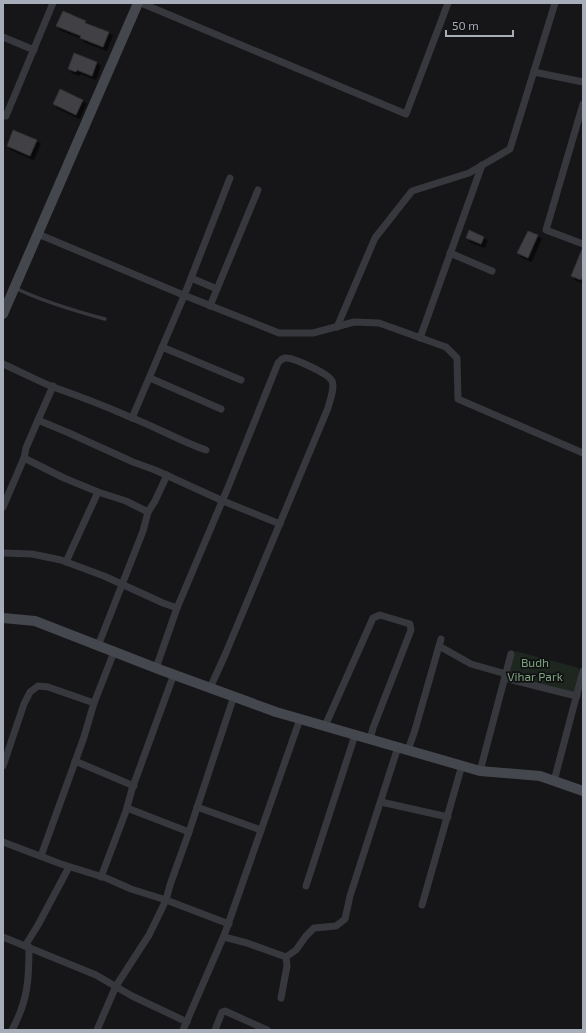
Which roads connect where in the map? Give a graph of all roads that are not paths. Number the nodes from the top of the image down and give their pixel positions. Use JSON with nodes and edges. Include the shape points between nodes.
{"nodes":[{"id":1,"x":53,"y":3,"type":"edge"},
{"id":2,"x":138,"y":3,"type":"edge"},
{"id":3,"x":141,"y":3,"type":"edge"},
{"id":4,"x":448,"y":3,"type":"edge"},
{"id":5,"x":555,"y":3,"type":"edge"},
{"id":6,"x":3,"y":37,"type":"edge"},
{"id":7,"x":34,"y":50,"type":"junction"},
{"id":8,"x":534,"y":72,"type":"junction"},
{"id":9,"x":583,"y":82,"type":"edge"},
{"id":10,"x":583,"y":104,"type":"edge"},
{"id":11,"x":6,"y":116,"type":"dead end"},
{"id":12,"x":482,"y":165,"type":"junction"},
{"id":13,"x":230,"y":178,"type":"dead end"},
{"id":14,"x":258,"y":190,"type":"dead end"},
{"id":15,"x":38,"y":234,"type":"junction"},
{"id":16,"x":583,"y":244,"type":"edge"},
{"id":17,"x":450,"y":254,"type":"junction"},
{"id":18,"x":492,"y":271,"type":"dead end"},
{"id":19,"x":191,"y":278,"type":"junction"},
{"id":20,"x":14,"y":288,"type":"junction"},
{"id":21,"x":217,"y":289,"type":"junction"},
{"id":22,"x":184,"y":296,"type":"junction"},
{"id":23,"x":210,"y":306,"type":"junction"},
{"id":24,"x":3,"y":314,"type":"edge"},
{"id":25,"x":105,"y":319,"type":"dead end"},
{"id":26,"x":337,"y":327,"type":"junction"},
{"id":27,"x":420,"y":338,"type":"junction"},
{"id":28,"x":162,"y":347,"type":"junction"},
{"id":29,"x":3,"y":364,"type":"edge"},
{"id":30,"x":150,"y":378,"type":"junction"},
{"id":31,"x":241,"y":380,"type":"dead end"},
{"id":32,"x":52,"y":386,"type":"junction"},
{"id":33,"x":221,"y":408,"type":"dead end"},
{"id":34,"x":132,"y":418,"type":"junction"},
{"id":35,"x":38,"y":420,"type":"junction"},
{"id":36,"x":206,"y":450,"type":"dead end"},
{"id":37,"x":583,"y":453,"type":"edge"},
{"id":38,"x":24,"y":458,"type":"junction"},
{"id":39,"x":167,"y":475,"type":"junction"},
{"id":40,"x":98,"y":492,"type":"junction"},
{"id":41,"x":223,"y":501,"type":"junction"},
{"id":42,"x":3,"y":507,"type":"edge"},
{"id":43,"x":148,"y":512,"type":"junction"},
{"id":44,"x":280,"y":524,"type":"junction"},
{"id":45,"x":3,"y":553,"type":"edge"},
{"id":46,"x":66,"y":562,"type":"junction"},
{"id":47,"x":122,"y":584,"type":"junction"},
{"id":48,"x":177,"y":608,"type":"junction"},
{"id":49,"x":3,"y":618,"type":"edge"},
{"id":50,"x":98,"y":646,"type":"junction"},
{"id":51,"x":114,"y":652,"type":"junction"},
{"id":52,"x":511,"y":654,"type":"dead end"},
{"id":53,"x":156,"y":668,"type":"junction"},
{"id":54,"x":583,"y":671,"type":"edge"},
{"id":55,"x":174,"y":674,"type":"junction"},
{"id":56,"x":505,"y":676,"type":"junction"},
{"id":57,"x":210,"y":688,"type":"junction"},
{"id":58,"x":234,"y":696,"type":"junction"},
{"id":59,"x":577,"y":696,"type":"junction"},
{"id":60,"x":94,"y":704,"type":"junction"},
{"id":61,"x":300,"y":719,"type":"junction"},
{"id":62,"x":325,"y":726,"type":"junction"},
{"id":63,"x":355,"y":734,"type":"junction"},
{"id":64,"x":370,"y":739,"type":"junction"},
{"id":65,"x":403,"y":748,"type":"junction"},
{"id":66,"x":75,"y":762,"type":"junction"},
{"id":67,"x":462,"y":765,"type":"junction"},
{"id":68,"x":3,"y":766,"type":"edge"},
{"id":69,"x":480,"y":770,"type":"junction"},
{"id":70,"x":554,"y":781,"type":"junction"},
{"id":71,"x":134,"y":786,"type":"junction"},
{"id":72,"x":583,"y":790,"type":"edge"},
{"id":73,"x":381,"y":802,"type":"junction"},
{"id":74,"x":197,"y":807,"type":"junction"},
{"id":75,"x":127,"y":808,"type":"junction"},
{"id":76,"x":448,"y":817,"type":"junction"},
{"id":77,"x":261,"y":830,"type":"junction"},
{"id":78,"x":189,"y":832,"type":"junction"},
{"id":79,"x":3,"y":842,"type":"edge"},
{"id":80,"x":41,"y":856,"type":"junction"},
{"id":81,"x":69,"y":867,"type":"junction"},
{"id":82,"x":102,"y":877,"type":"junction"},
{"id":83,"x":306,"y":886,"type":"dead end"},
{"id":84,"x":166,"y":900,"type":"junction"},
{"id":85,"x":422,"y":906,"type":"dead end"},
{"id":86,"x":228,"y":924,"type":"junction"},
{"id":87,"x":3,"y":937,"type":"edge"},
{"id":88,"x":224,"y":937,"type":"junction"},
{"id":89,"x":27,"y":946,"type":"junction"},
{"id":90,"x":286,"y":957,"type":"junction"},
{"id":91,"x":116,"y":986,"type":"junction"},
{"id":92,"x":281,"y":998,"type":"dead end"},
{"id":93,"x":187,"y":1022,"type":"junction"},
{"id":94,"x":12,"y":1030,"type":"edge"},
{"id":95,"x":97,"y":1030,"type":"edge"},
{"id":96,"x":183,"y":1030,"type":"edge"},
{"id":97,"x":215,"y":1030,"type":"edge"},
{"id":98,"x":267,"y":1030,"type":"edge"}],
"edges":[{"from":1,"to":7,"type":"street"},
{"from":2,"to":15,"type":"street"},
{"from":3,"to":4,"type":"street","via":[[406,114]]},
{"from":5,"to":8,"type":"street"},
{"from":6,"to":7,"type":"street"},
{"from":7,"to":11,"type":"street"},
{"from":8,"to":9,"type":"street"},
{"from":8,"to":12,"type":"street","via":[[510,149]]},
{"from":10,"to":16,"type":"street","via":[[546,230]]},
{"from":12,"to":17,"type":"street"},
{"from":12,"to":26,"type":"street","via":[[469,173],[412,192],[375,238]]},
{"from":13,"to":19,"type":"street"},
{"from":14,"to":21,"type":"street"},
{"from":15,"to":20,"type":"street"},
{"from":15,"to":22,"type":"street"},
{"from":17,"to":18,"type":"street"},
{"from":17,"to":27,"type":"street"},
{"from":19,"to":21,"type":"street"},
{"from":19,"to":22,"type":"street"},
{"from":20,"to":24,"type":"street"},
{"from":20,"to":25,"type":"lane","via":[[67,309]]},
{"from":21,"to":23,"type":"street"},
{"from":22,"to":23,"type":"street"},
{"from":22,"to":28,"type":"street"},
{"from":23,"to":26,"type":"street","via":[[279,333],[313,333]]},
{"from":26,"to":27,"type":"street","via":[[354,322],[379,323]]},
{"from":27,"to":37,"type":"street","via":[[446,347],[457,358],[458,399]]},
{"from":28,"to":30,"type":"street"},
{"from":28,"to":31,"type":"street"},
{"from":29,"to":32,"type":"street"},
{"from":30,"to":33,"type":"street"},
{"from":30,"to":34,"type":"street"},
{"from":32,"to":34,"type":"street"},
{"from":32,"to":35,"type":"street"},
{"from":34,"to":36,"type":"street"},
{"from":35,"to":38,"type":"street"},
{"from":35,"to":39,"type":"street"},
{"from":38,"to":40,"type":"street"},
{"from":38,"to":42,"type":"street"},
{"from":39,"to":41,"type":"street"},
{"from":39,"to":43,"type":"street"},
{"from":40,"to":43,"type":"street","via":[[126,501]]},
{"from":40,"to":46,"type":"street"},
{"from":41,"to":44,"type":"street"},
{"from":41,"to":44,"type":"street","via":[[278,364],[286,358],[299,362],[331,378],[333,388],[323,423]]},
{"from":41,"to":48,"type":"street"},
{"from":43,"to":47,"type":"street"},
{"from":44,"to":57,"type":"street"},
{"from":45,"to":46,"type":"street","via":[[32,554]]},
{"from":46,"to":47,"type":"street"},
{"from":47,"to":48,"type":"street"},
{"from":47,"to":50,"type":"street"},
{"from":48,"to":53,"type":"street"},
{"from":49,"to":50,"type":"street","via":[[34,621]]},
{"from":50,"to":51,"type":"street"},
{"from":51,"to":53,"type":"street"},
{"from":51,"to":60,"type":"street"},
{"from":52,"to":56,"type":"street"},
{"from":53,"to":55,"type":"street"},
{"from":54,"to":59,"type":"street"},
{"from":55,"to":57,"type":"street"},
{"from":55,"to":71,"type":"street"},
{"from":56,"to":59,"type":"street"},
{"from":56,"to":65,"type":"street","via":[[471,664],[440,642],[415,730]]},
{"from":56,"to":69,"type":"street"},
{"from":57,"to":58,"type":"street"},
{"from":58,"to":61,"type":"street"},
{"from":58,"to":74,"type":"street"},
{"from":59,"to":70,"type":"street"},
{"from":60,"to":66,"type":"street"},
{"from":60,"to":68,"type":"street","via":[[48,687],[38,686],[30,692],[24,704]]},
{"from":61,"to":62,"type":"street"},
{"from":61,"to":77,"type":"street"},
{"from":62,"to":63,"type":"street"},
{"from":62,"to":64,"type":"street","via":[[373,618],[380,615],[410,624],[412,630]]},
{"from":63,"to":64,"type":"street"},
{"from":63,"to":83,"type":"street"},
{"from":64,"to":65,"type":"street"},
{"from":65,"to":67,"type":"street"},
{"from":65,"to":73,"type":"street"},
{"from":66,"to":71,"type":"street"},
{"from":66,"to":80,"type":"street"},
{"from":67,"to":69,"type":"street"},
{"from":67,"to":76,"type":"street"},
{"from":69,"to":70,"type":"street","via":[[540,776]]},
{"from":70,"to":72,"type":"street"},
{"from":71,"to":75,"type":"street"},
{"from":73,"to":76,"type":"street"},
{"from":73,"to":90,"type":"street","via":[[345,919],[336,926],[314,928],[296,950]]},
{"from":74,"to":77,"type":"street"},
{"from":74,"to":78,"type":"street"},
{"from":75,"to":78,"type":"street"},
{"from":75,"to":82,"type":"street"},
{"from":76,"to":85,"type":"street"},
{"from":77,"to":86,"type":"street"},
{"from":78,"to":84,"type":"street"},
{"from":79,"to":80,"type":"street"},
{"from":80,"to":81,"type":"street"},
{"from":81,"to":82,"type":"street"},
{"from":81,"to":89,"type":"street"},
{"from":82,"to":84,"type":"street"},
{"from":84,"to":86,"type":"street"},
{"from":84,"to":91,"type":"street","via":[[149,935]]},
{"from":86,"to":88,"type":"street"},
{"from":87,"to":89,"type":"street"},
{"from":88,"to":90,"type":"street"},
{"from":88,"to":93,"type":"street"},
{"from":89,"to":91,"type":"street"},
{"from":89,"to":94,"type":"street","via":[[29,973],[26,997],[22,1012]]},
{"from":90,"to":92,"type":"street","via":[[287,966]]},
{"from":91,"to":93,"type":"street"},
{"from":91,"to":95,"type":"street"},
{"from":93,"to":96,"type":"street"},
{"from":97,"to":98,"type":"street","via":[[222,1012],[225,1011]]}]}
